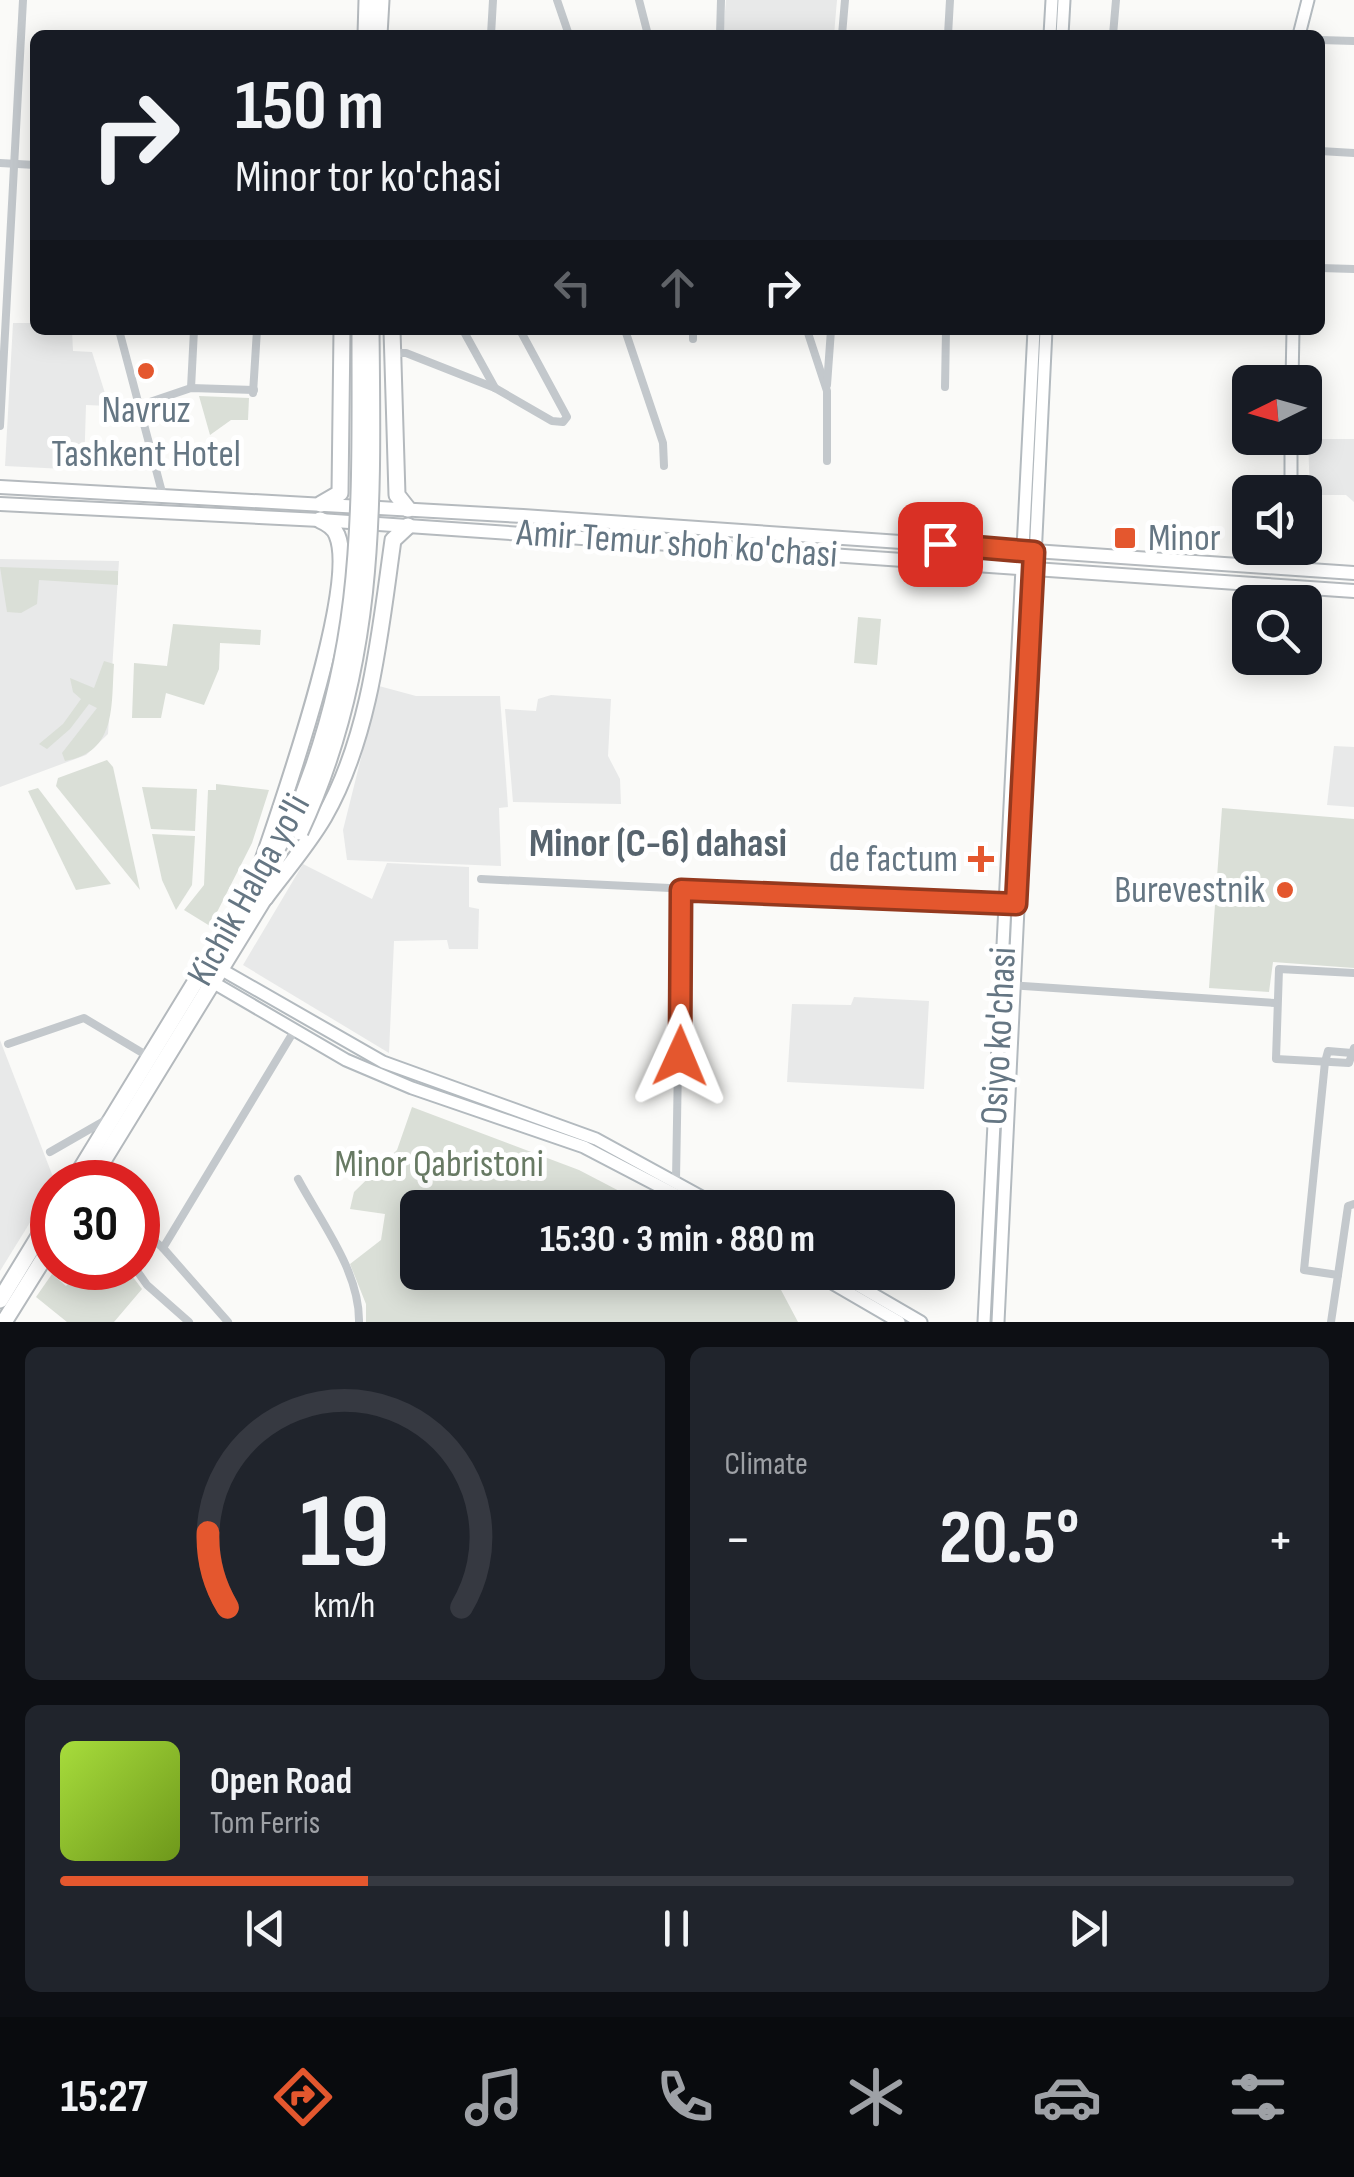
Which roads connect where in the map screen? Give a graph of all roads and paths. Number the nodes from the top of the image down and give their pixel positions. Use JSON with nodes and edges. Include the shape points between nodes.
{"nodes":[{"id":1,"x":23,"y":0,"type":"edge"},
{"id":2,"x":367,"y":0,"type":"edge"},
{"id":3,"x":381,"y":0,"type":"edge"},
{"id":4,"x":493,"y":0,"type":"edge"},
{"id":5,"x":557,"y":0,"type":"edge"},
{"id":6,"x":638,"y":0,"type":"edge"},
{"id":7,"x":721,"y":0,"type":"edge"},
{"id":8,"x":845,"y":0,"type":"edge"},
{"id":9,"x":950,"y":0,"type":"edge"},
{"id":10,"x":1052,"y":0,"type":"edge"},
{"id":11,"x":1064,"y":0,"type":"edge"},
{"id":12,"x":1116,"y":0,"type":"edge"},
{"id":13,"x":1308,"y":0,"type":"edge"},
{"id":14,"x":366,"y":30,"type":"edge"},
{"id":15,"x":379,"y":30,"type":"edge"},
{"id":16,"x":491,"y":30,"type":"edge"},
{"id":17,"x":567,"y":30,"type":"edge"},
{"id":18,"x":647,"y":30,"type":"edge"},
{"id":19,"x":720,"y":30,"type":"edge"},
{"id":20,"x":842,"y":30,"type":"edge"},
{"id":21,"x":948,"y":30,"type":"edge"},
{"id":22,"x":1050,"y":30,"type":"edge"},
{"id":23,"x":1062,"y":30,"type":"edge"},
{"id":24,"x":1114,"y":30,"type":"edge"},
{"id":25,"x":1300,"y":30,"type":"edge"},
{"id":26,"x":1325,"y":40,"type":"edge"},
{"id":27,"x":1354,"y":41,"type":"edge"},
{"id":28,"x":1325,"y":151,"type":"edge"},
{"id":29,"x":1354,"y":153,"type":"edge"},
{"id":30,"x":0,"y":163,"type":"edge"},
{"id":31,"x":14,"y":164,"type":"junction"},
{"id":32,"x":30,"y":165,"type":"edge"},
{"id":33,"x":5,"y":249,"type":"edge"},
{"id":34,"x":1325,"y":268,"type":"edge"},
{"id":35,"x":1354,"y":269,"type":"edge"},
{"id":36,"x":120,"y":335,"type":"edge"},
{"id":37,"x":194,"y":335,"type":"edge"},
{"id":38,"x":257,"y":335,"type":"edge"},
{"id":39,"x":342,"y":335,"type":"edge"},
{"id":40,"x":360,"y":335,"type":"edge"},
{"id":41,"x":371,"y":335,"type":"edge"},
{"id":42,"x":392,"y":335,"type":"edge"},
{"id":43,"x":467,"y":335,"type":"edge"},
{"id":44,"x":523,"y":335,"type":"edge"},
{"id":45,"x":627,"y":335,"type":"edge"},
{"id":46,"x":809,"y":335,"type":"edge"},
{"id":47,"x":831,"y":335,"type":"edge"},
{"id":48,"x":946,"y":335,"type":"edge"},
{"id":49,"x":1034,"y":335,"type":"edge"},
{"id":50,"x":1046,"y":335,"type":"edge"},
{"id":51,"x":1292,"y":335,"type":"edge"},
{"id":52,"x":392,"y":353,"type":"junction"},
{"id":53,"x":1292,"y":365,"type":"edge"},
{"id":54,"x":192,"y":388,"type":"junction"},
{"id":55,"x":495,"y":388,"type":"junction"},
{"id":56,"x":945,"y":388,"type":"dead end"},
{"id":57,"x":827,"y":391,"type":"junction"},
{"id":58,"x":141,"y":405,"type":"junction"},
{"id":59,"x":341,"y":422,"type":"junction"},
{"id":60,"x":392,"y":423,"type":"junction"},
{"id":61,"x":0,"y":426,"type":"edge"},
{"id":62,"x":827,"y":462,"type":"dead end"},
{"id":63,"x":664,"y":466,"type":"dead end"},
{"id":64,"x":340,"y":477,"type":"junction"},
{"id":65,"x":396,"y":478,"type":"junction"},
{"id":66,"x":0,"y":488,"type":"edge"},
{"id":67,"x":43,"y":490,"type":"junction"},
{"id":68,"x":163,"y":496,"type":"junction"},
{"id":69,"x":0,"y":504,"type":"edge"},
{"id":70,"x":42,"y":506,"type":"junction"},
{"id":71,"x":321,"y":512,"type":"junction"},
{"id":72,"x":408,"y":517,"type":"junction"},
{"id":73,"x":572,"y":519,"type":"junction"},
{"id":74,"x":572,"y":536,"type":"junction"},
{"id":75,"x":870,"y":540,"type":"junction"},
{"id":76,"x":339,"y":551,"type":"junction"},
{"id":77,"x":1028,"y":551,"type":"junction"},
{"id":78,"x":870,"y":557,"type":"junction"},
{"id":79,"x":390,"y":564,"type":"junction"},
{"id":80,"x":1288,"y":565,"type":"edge"},
{"id":81,"x":1027,"y":568,"type":"junction"},
{"id":82,"x":1288,"y":568,"type":"junction"},
{"id":83,"x":1354,"y":572,"type":"edge"},
{"id":84,"x":1271,"y":585,"type":"edge"},
{"id":85,"x":1285,"y":585,"type":"edge"},
{"id":86,"x":1322,"y":589,"type":"edge"},
{"id":87,"x":1354,"y":591,"type":"edge"},
{"id":88,"x":334,"y":607,"type":"junction"},
{"id":89,"x":382,"y":614,"type":"junction"},
{"id":90,"x":295,"y":830,"type":"junction"},
{"id":91,"x":481,"y":879,"type":"dead end"},
{"id":92,"x":681,"y":890,"type":"junction"},
{"id":93,"x":258,"y":896,"type":"junction"},
{"id":94,"x":1011,"y":904,"type":"junction"},
{"id":95,"x":211,"y":972,"type":"junction"},
{"id":96,"x":1354,"y":973,"type":"edge"},
{"id":97,"x":1007,"y":985,"type":"junction"},
{"id":98,"x":1275,"y":1002,"type":"junction"},
{"id":99,"x":294,"y":1031,"type":"junction"},
{"id":100,"x":8,"y":1044,"type":"dead end"},
{"id":101,"x":1353,"y":1050,"type":"edge"},
{"id":102,"x":151,"y":1058,"type":"junction"},
{"id":103,"x":1326,"y":1062,"type":"junction"},
{"id":104,"x":117,"y":1115,"type":"junction"},
{"id":105,"x":50,"y":1152,"type":"dead end"},
{"id":106,"x":87,"y":1160,"type":"edge"},
{"id":107,"x":103,"y":1160,"type":"edge"},
{"id":108,"x":298,"y":1179,"type":"dead end"},
{"id":109,"x":676,"y":1180,"type":"junction"},
{"id":110,"x":666,"y":1190,"type":"edge"},
{"id":111,"x":692,"y":1190,"type":"edge"},
{"id":112,"x":1354,"y":1204,"type":"edge"},
{"id":113,"x":160,"y":1245,"type":"edge"},
{"id":114,"x":163,"y":1248,"type":"junction"},
{"id":115,"x":30,"y":1256,"type":"edge"},
{"id":116,"x":1338,"y":1275,"type":"junction"},
{"id":117,"x":30,"y":1280,"type":"edge"},
{"id":118,"x":152,"y":1290,"type":"edge"},
{"id":119,"x":844,"y":1290,"type":"edge"},
{"id":120,"x":866,"y":1290,"type":"edge"},
{"id":121,"x":0,"y":1300,"type":"edge"},
{"id":122,"x":4,"y":1322,"type":"edge"},
{"id":123,"x":189,"y":1322,"type":"edge"},
{"id":124,"x":228,"y":1322,"type":"edge"},
{"id":125,"x":359,"y":1322,"type":"edge"},
{"id":126,"x":899,"y":1322,"type":"edge"},
{"id":127,"x":922,"y":1322,"type":"edge"},
{"id":128,"x":984,"y":1322,"type":"edge"},
{"id":129,"x":998,"y":1322,"type":"edge"},
{"id":130,"x":1331,"y":1322,"type":"edge"}],
"edges":[{"from":1,"to":31,"type":"street"},
{"from":2,"to":14,"type":"highway"},
{"from":3,"to":15,"type":"highway"},
{"from":4,"to":16,"type":"street"},
{"from":5,"to":17,"type":"street"},
{"from":6,"to":18,"type":"street"},
{"from":7,"to":19,"type":"street"},
{"from":8,"to":20,"type":"street"},
{"from":9,"to":21,"type":"street"},
{"from":10,"to":22,"type":"main road"},
{"from":11,"to":23,"type":"main road"},
{"from":12,"to":24,"type":"street"},
{"from":13,"to":25,"type":"main road"},
{"from":26,"to":27,"type":"street"},
{"from":28,"to":29,"type":"street"},
{"from":30,"to":31,"type":"street"},
{"from":31,"to":32,"type":"street"},
{"from":31,"to":33,"type":"street"},
{"from":33,"to":61,"type":"street"},
{"from":34,"to":35,"type":"street"},
{"from":36,"to":58,"type":"street"},
{"from":37,"to":54,"type":"street"},
{"from":38,"to":54,"type":"street","via":[[253,392]]},
{"from":39,"to":59,"type":"highway"},
{"from":40,"to":90,"type":"highway","name":"Kichik Halqa yo'li","bridge":true,"via":[[351,628]]},
{"from":41,"to":90,"type":"highway","name":"Kichik Halqa yo'li","bridge":true,"via":[[372,496],[362,630],[334,750]]},
{"from":42,"to":52,"type":"highway"},
{"from":43,"to":55,"type":"street"},
{"from":44,"to":55,"type":"street","via":[[564,422]]},
{"from":45,"to":63,"type":"street"},
{"from":46,"to":57,"type":"street"},
{"from":47,"to":57,"type":"street"},
{"from":48,"to":56,"type":"street"},
{"from":49,"to":77,"type":"main road","name":"Osiyo ko'chasi"},
{"from":50,"to":77,"type":"main road","name":"Osiyo ko'chasi"},
{"from":51,"to":53,"type":"main road"},
{"from":52,"to":55,"type":"street"},
{"from":52,"to":60,"type":"highway"},
{"from":54,"to":58,"type":"street"},
{"from":57,"to":62,"type":"street"},
{"from":58,"to":68,"type":"street"},
{"from":59,"to":60,"type":"highway","via":[[367,440],[384,438]]},
{"from":59,"to":64,"type":"highway"},
{"from":60,"to":65,"type":"highway"},
{"from":64,"to":65,"type":"highway","via":[[350,463],[372,458],[388,464]]},
{"from":64,"to":71,"type":"highway","via":[[338,496]]},
{"from":65,"to":72,"type":"highway"},
{"from":66,"to":67,"type":"main road","name":"Amir Temur shoh ko'chasi"},
{"from":67,"to":68,"type":"main road","name":"Amir Temur shoh ko'chasi"},
{"from":67,"to":70,"type":"main road"},
{"from":68,"to":71,"type":"main road","name":"Amir Temur shoh ko'chasi"},
{"from":69,"to":70,"type":"main road","name":"Amir Temur shoh ko'chasi"},
{"from":70,"to":71,"type":"main road","name":"Amir Temur shoh ko'chasi"},
{"from":71,"to":72,"type":"main road","name":"Amir Temur shoh ko'chasi"},
{"from":71,"to":76,"type":"highway"},
{"from":72,"to":73,"type":"main road","name":"Amir Temur shoh ko'chasi"},
{"from":72,"to":74,"type":"main road","name":"Amir Temur shoh ko'chasi"},
{"from":72,"to":79,"type":"highway","via":[[393,540]]},
{"from":73,"to":74,"type":"main road"},
{"from":73,"to":75,"type":"main road","name":"Amir Temur shoh ko'chasi"},
{"from":74,"to":78,"type":"main road","name":"Amir Temur shoh ko'chasi"},
{"from":75,"to":77,"type":"main road","name":"Amir Temur shoh ko'chasi"},
{"from":75,"to":78,"type":"main road"},
{"from":76,"to":79,"type":"highway","via":[[362,574]]},
{"from":76,"to":88,"type":"highway"},
{"from":77,"to":81,"type":"main road","name":"Osiyo ko'chasi"},
{"from":77,"to":82,"type":"main road","name":"Amir Temur shoh ko'chasi"},
{"from":78,"to":81,"type":"main road","name":"Amir Temur shoh ko'chasi"},
{"from":79,"to":89,"type":"highway"},
{"from":80,"to":82,"type":"main road"},
{"from":81,"to":84,"type":"main road","name":"Amir Temur shoh ko'chasi"},
{"from":81,"to":94,"type":"main road","name":"Osiyo ko'chasi"},
{"from":82,"to":83,"type":"main road","name":"Amir Temur shoh ko'chasi"},
{"from":82,"to":85,"type":"main road"},
{"from":86,"to":87,"type":"main road","name":"Amir Temur shoh ko'chasi"},
{"from":88,"to":89,"type":"highway","via":[[362,593],[376,599]]},
{"from":88,"to":93,"type":"highway","via":[[322,676]]},
{"from":89,"to":93,"type":"highway","via":[[362,715],[330,805]]},
{"from":90,"to":93,"type":"highway","name":"Kichik Halqa yo'li"},
{"from":91,"to":92,"type":"street"},
{"from":92,"to":94,"type":"street"},
{"from":92,"to":109,"type":"street"},
{"from":93,"to":95,"type":"highway","name":"Kichik Halqa yo'li"},
{"from":94,"to":97,"type":"main road","name":"Osiyo ko'chasi"},
{"from":95,"to":99,"type":"main road"},
{"from":95,"to":102,"type":"highway","name":"Kichik Halqa yo'li"},
{"from":95,"to":107,"type":"highway","name":"Kichik Halqa yo'li"},
{"from":95,"to":109,"type":"main road","via":[[383,1062],[575,1130]]},
{"from":96,"to":98,"type":"street","via":[[1279,969]]},
{"from":97,"to":98,"type":"street"},
{"from":97,"to":128,"type":"main road","name":"Osiyo ko'chasi"},
{"from":97,"to":129,"type":"main road","name":"Osiyo ko'chasi"},
{"from":98,"to":103,"type":"street","via":[[1276,1058]]},
{"from":99,"to":110,"type":"main road","via":[[412,1088],[584,1147]]},
{"from":99,"to":114,"type":"street"},
{"from":100,"to":102,"type":"street","via":[[84,1018]]},
{"from":101,"to":103,"type":"street","via":[[1328,1051]]},
{"from":102,"to":104,"type":"highway","name":"Kichik Halqa yo'li"},
{"from":103,"to":116,"type":"street","via":[[1304,1270]]},
{"from":104,"to":105,"type":"street"},
{"from":104,"to":106,"type":"highway","name":"Kichik Halqa yo'li"},
{"from":108,"to":125,"type":"street","via":[[342,1260]]},
{"from":109,"to":111,"type":"main road"},
{"from":112,"to":116,"type":"street","via":[[1348,1206]]},
{"from":113,"to":114,"type":"street"},
{"from":114,"to":124,"type":"street"},
{"from":115,"to":121,"type":"highway"},
{"from":116,"to":130,"type":"street"},
{"from":117,"to":122,"type":"highway"},
{"from":118,"to":123,"type":"street"},
{"from":119,"to":126,"type":"main road"},
{"from":120,"to":127,"type":"main road"}]}
